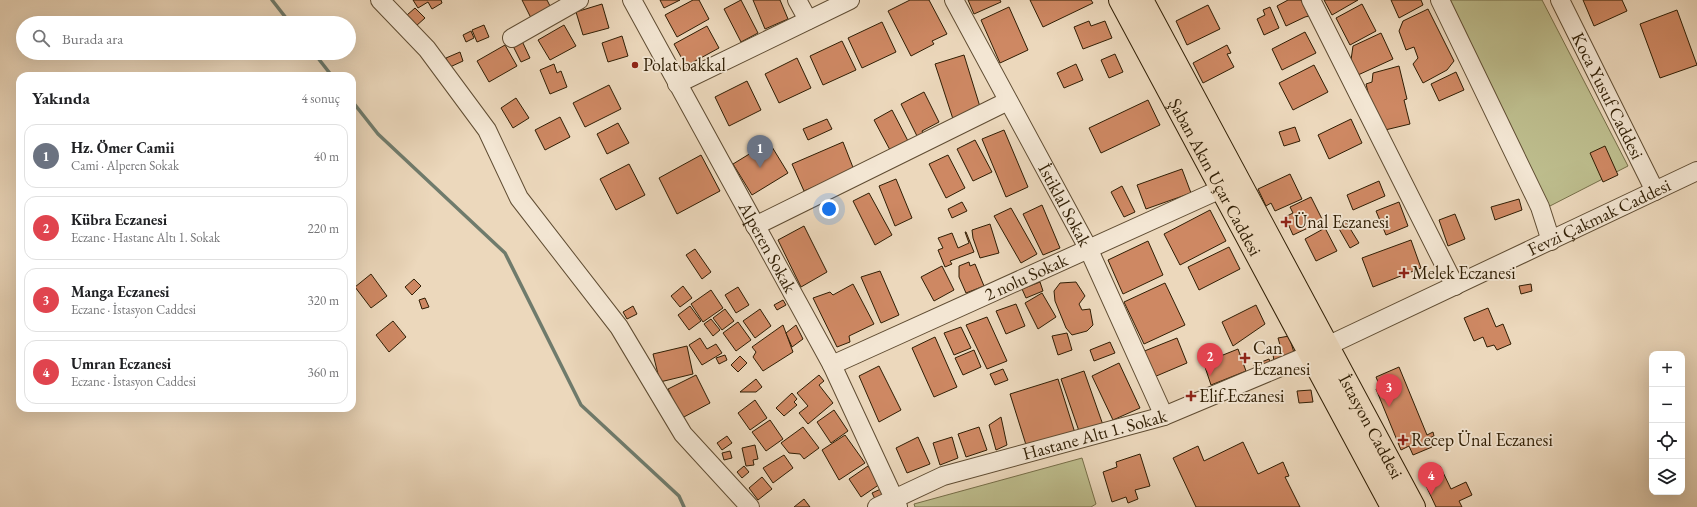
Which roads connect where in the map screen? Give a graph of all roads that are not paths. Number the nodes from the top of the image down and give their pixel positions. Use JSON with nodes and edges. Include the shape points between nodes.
{"nodes":[{"id":1,"x":579,"y":0,"type":"edge"},
{"id":2,"x":632,"y":0,"type":"edge"},
{"id":3,"x":797,"y":0,"type":"edge"},
{"id":4,"x":850,"y":0,"type":"edge"},
{"id":5,"x":954,"y":0,"type":"edge"},
{"id":6,"x":1120,"y":0,"type":"edge"},
{"id":7,"x":1142,"y":0,"type":"edge"},
{"id":8,"x":1311,"y":0,"type":"edge"},
{"id":9,"x":1440,"y":0,"type":"edge"},
{"id":10,"x":1560,"y":0,"type":"edge"},
{"id":11,"x":382,"y":1,"type":"edge"},
{"id":12,"x":808,"y":20,"type":"junction"},
{"id":13,"x":512,"y":38,"type":"dead end"},
{"id":14,"x":677,"y":84,"type":"junction"},
{"id":15,"x":1008,"y":101,"type":"junction"},
{"id":16,"x":1697,"y":171,"type":"edge"},
{"id":17,"x":1221,"y":189,"type":"junction"},
{"id":18,"x":1655,"y":191,"type":"junction"},
{"id":19,"x":755,"y":226,"type":"junction"},
{"id":20,"x":1551,"y":241,"type":"junction"},
{"id":21,"x":1088,"y":248,"type":"junction"},
{"id":22,"x":1455,"y":286,"type":"junction"},
{"id":23,"x":1318,"y":350,"type":"junction"},
{"id":24,"x":832,"y":365,"type":"junction"},
{"id":25,"x":1164,"y":416,"type":"junction"},
{"id":26,"x":896,"y":503,"type":"edge"},
{"id":27,"x":750,"y":507,"type":"edge"},
{"id":28,"x":877,"y":507,"type":"edge"},
{"id":29,"x":1392,"y":507,"type":"edge"},
{"id":30,"x":1414,"y":507,"type":"edge"}],
"edges":[{"from":1,"to":13,"type":"street"},
{"from":2,"to":14,"type":"street","name":"Alperen Sokak"},
{"from":3,"to":12,"type":"street"},
{"from":4,"to":12,"type":"street"},
{"from":5,"to":15,"type":"street","name":"İstiklal Sokak"},
{"from":6,"to":17,"type":"main road","name":"Şaban Akın Uçar Caddesi"},
{"from":7,"to":23,"type":"main road","name":"Şaban Akın Uçar Caddesi"},
{"from":8,"to":22,"type":"street"},
{"from":9,"to":20,"type":"street","via":[[1540,207]]},
{"from":10,"to":18,"type":"street","name":"Koca Yusuf Caddesi"},
{"from":11,"to":27,"type":"street","via":[[427,49],[487,130],[519,198],[619,327],[684,434]]},
{"from":12,"to":14,"type":"street"},
{"from":14,"to":19,"type":"street","name":"Alperen Sokak"},
{"from":15,"to":19,"type":"street"},
{"from":15,"to":21,"type":"street","name":"İstiklal Sokak"},
{"from":16,"to":18,"type":"street","name":"Fevzi Çakmak Caddesi"},
{"from":17,"to":21,"type":"street","name":"2 nolu Sokak"},
{"from":17,"to":23,"type":"main road","name":"Şaban Akın Uçar Caddesi"},
{"from":18,"to":20,"type":"street","name":"Fevzi Çakmak Caddesi"},
{"from":19,"to":24,"type":"street","name":"Alperen Sokak"},
{"from":20,"to":22,"type":"street","name":"Fevzi Çakmak Caddesi"},
{"from":21,"to":24,"type":"street","name":"2 nolu Sokak"},
{"from":21,"to":25,"type":"street","name":"İstiklal Sokak"},
{"from":22,"to":23,"type":"street","name":"Fevzi Çakmak Caddesi"},
{"from":23,"to":25,"type":"street","name":"Hastane Altı 1. Sokak"},
{"from":23,"to":29,"type":"main road","name":"İstasyon Caddesi"},
{"from":23,"to":30,"type":"main road","name":"İstasyon Caddesi"},
{"from":24,"to":26,"type":"street","name":"Alperen Sokak"},
{"from":25,"to":26,"type":"street","name":"Hastane Altı 1. Sokak","via":[[943,476]]},
{"from":26,"to":28,"type":"street","name":"Hastane Altı 1. Sokak"}]}
